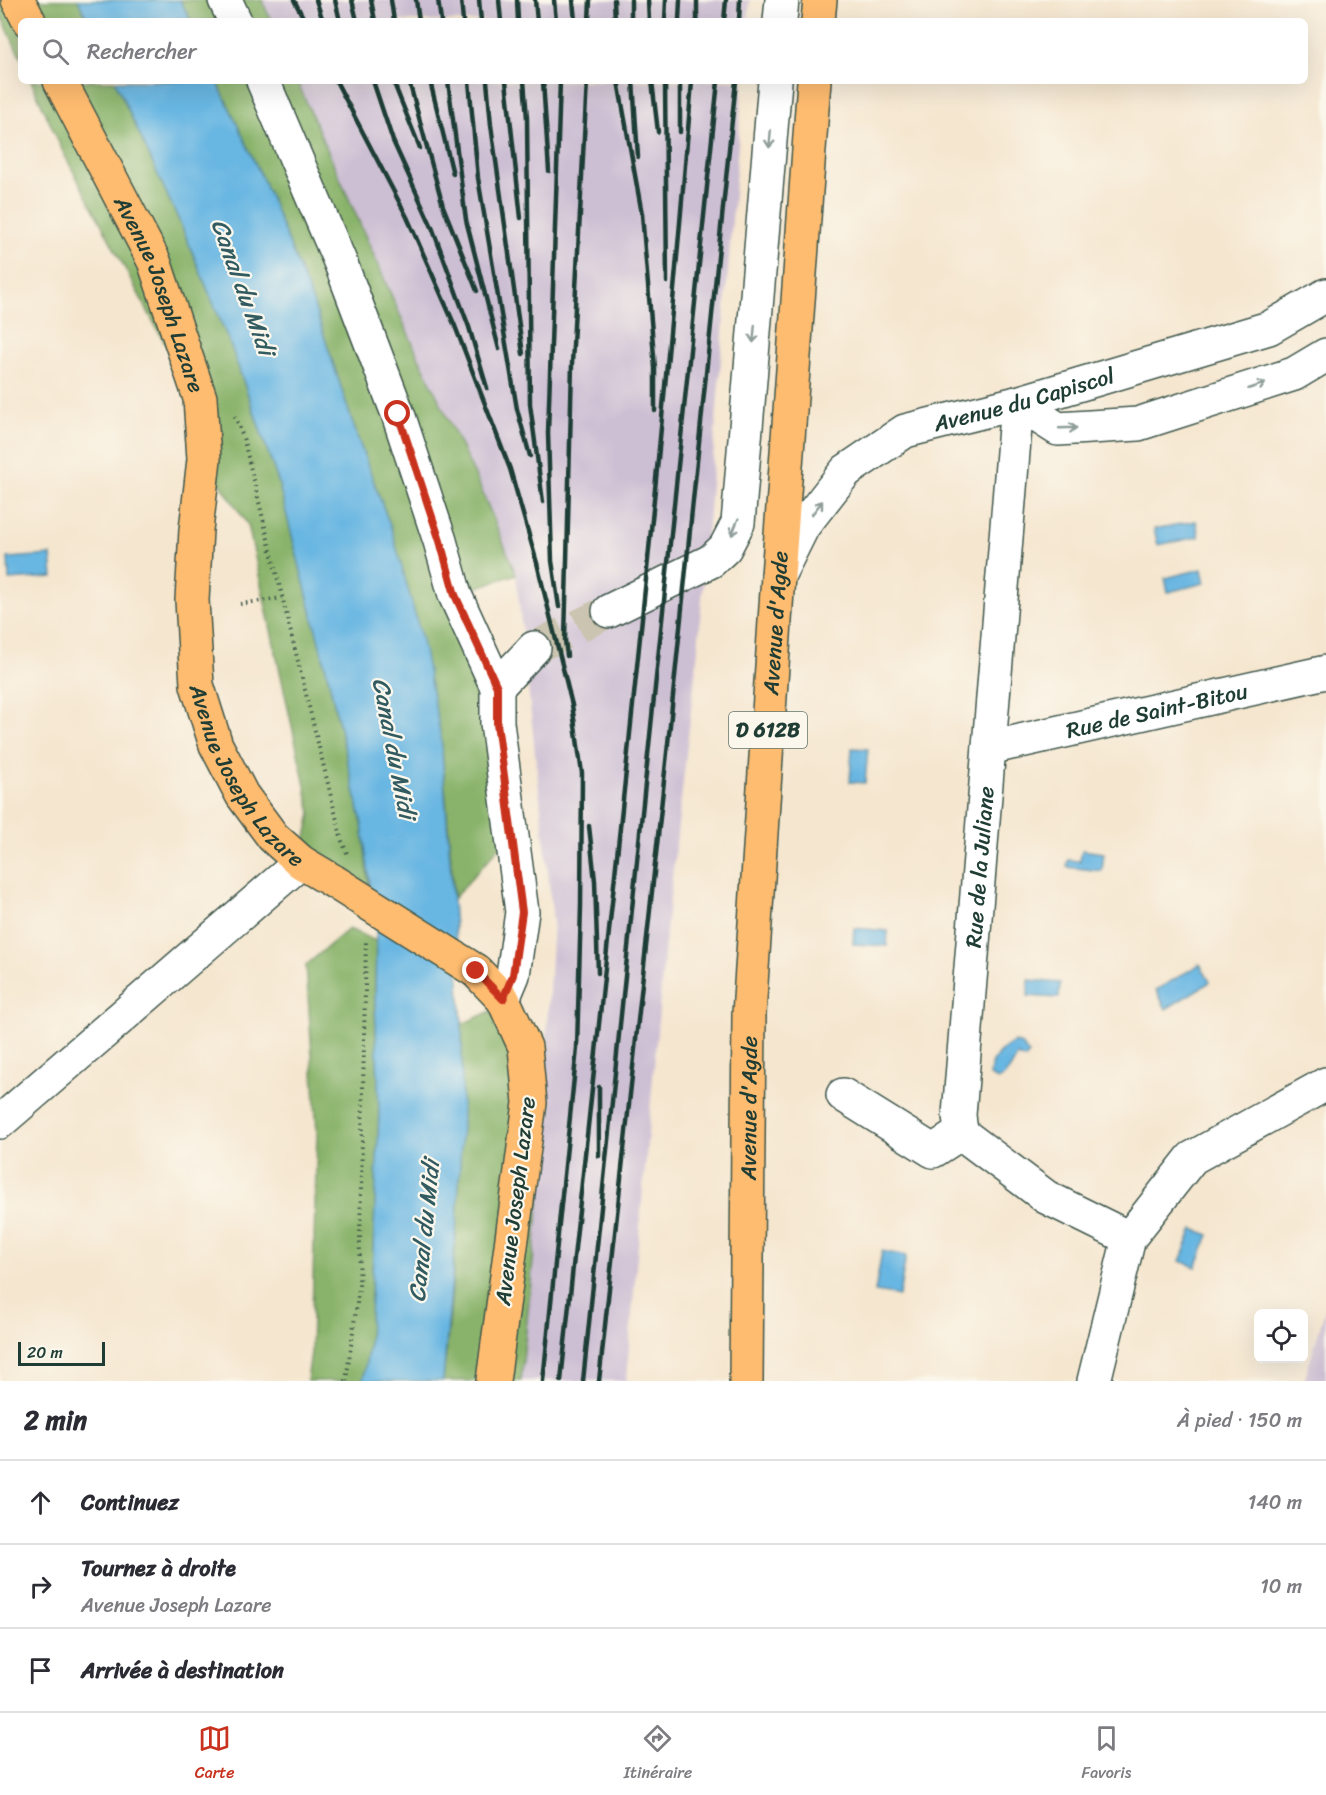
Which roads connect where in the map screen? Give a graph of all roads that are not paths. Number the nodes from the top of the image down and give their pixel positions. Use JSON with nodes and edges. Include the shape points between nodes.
{"nodes":[{"id":1,"x":18,"y":0,"type":"edge"},
{"id":2,"x":225,"y":0,"type":"edge"},
{"id":3,"x":782,"y":0,"type":"edge"},
{"id":4,"x":820,"y":0,"type":"edge"},
{"id":5,"x":27,"y":18,"type":"edge"},
{"id":6,"x":234,"y":18,"type":"edge"},
{"id":7,"x":780,"y":18,"type":"edge"},
{"id":8,"x":818,"y":18,"type":"edge"},
{"id":9,"x":62,"y":84,"type":"edge"},
{"id":10,"x":264,"y":84,"type":"edge"},
{"id":11,"x":775,"y":84,"type":"edge"},
{"id":12,"x":814,"y":84,"type":"edge"},
{"id":13,"x":1326,"y":295,"type":"edge"},
{"id":14,"x":1326,"y":355,"type":"edge"},
{"id":15,"x":1017,"y":403,"type":"junction"},
{"id":16,"x":778,"y":576,"type":"junction"},
{"id":17,"x":609,"y":611,"type":"tunnel mouth"},
{"id":18,"x":534,"y":648,"type":"tunnel mouth"},
{"id":19,"x":1326,"y":672,"type":"edge"},
{"id":20,"x":497,"y":687,"type":"junction"},
{"id":21,"x":989,"y":748,"type":"junction"},
{"id":22,"x":302,"y":862,"type":"junction"},
{"id":23,"x":503,"y":999,"type":"junction"},
{"id":24,"x":1326,"y":1084,"type":"edge"},
{"id":25,"x":843,"y":1095,"type":"dead end"},
{"id":26,"x":0,"y":1122,"type":"edge"},
{"id":27,"x":961,"y":1133,"type":"junction"},
{"id":28,"x":1130,"y":1238,"type":"junction"},
{"id":29,"x":493,"y":1381,"type":"edge"},
{"id":30,"x":746,"y":1381,"type":"edge"},
{"id":31,"x":1094,"y":1381,"type":"edge"}],
"edges":[{"from":1,"to":5,"type":"main road"},
{"from":2,"to":6,"type":"street"},
{"from":3,"to":7,"type":"street"},
{"from":4,"to":8,"type":"main road"},
{"from":9,"to":22,"type":"main road","name":"Avenue Joseph Lazare","via":[[154,261],[200,398],[204,459],[192,600],[197,685],[203,705],[216,745],[242,795],[273,837]]},
{"from":10,"to":20,"type":"street","via":[[341,264],[398,414],[455,595]]},
{"from":11,"to":17,"type":"street","one_way":true,"via":[[738,523],[725,548],[711,561]]},
{"from":12,"to":16,"type":"main road","name":"Avenue d'Agde","number":"D 612B"},
{"from":13,"to":15,"type":"street","name":"Avenue du Capiscol","via":[[1269,328]]},
{"from":15,"to":14,"type":"street","one_way":true,"via":[[1058,429],[1138,424],[1294,374]]},
{"from":16,"to":15,"type":"street","name":"Avenue du Capiscol","one_way":true,"via":[[803,526],[846,471],[905,431]]},
{"from":15,"to":21,"type":"street","name":"Rue de la Juliane"},
{"from":16,"to":30,"type":"main road","name":"Avenue d'Agde","number":"D 612B","via":[[750,1014]]},
{"from":18,"to":20,"type":"street"},
{"from":19,"to":21,"type":"street","name":"Rue de Saint-Bitou"},
{"from":20,"to":23,"type":"street","via":[[497,723],[522,912],[513,975]]},
{"from":21,"to":27,"type":"street","name":"Rue de la Juliane","via":[[959,1115]]},
{"from":22,"to":23,"type":"main road","name":"Avenue Joseph Lazare","bridge":true,"via":[[342,872],[476,971]]},
{"from":22,"to":26,"type":"street"},
{"from":23,"to":29,"type":"main road","name":"Avenue Joseph Lazare","via":[[525,1047],[530,1103]]},
{"from":24,"to":28,"type":"street","via":[[1192,1158]]},
{"from":25,"to":27,"type":"street","via":[[933,1151]]},
{"from":27,"to":28,"type":"street","via":[[1046,1197]]},
{"from":28,"to":31,"type":"street"}]}
